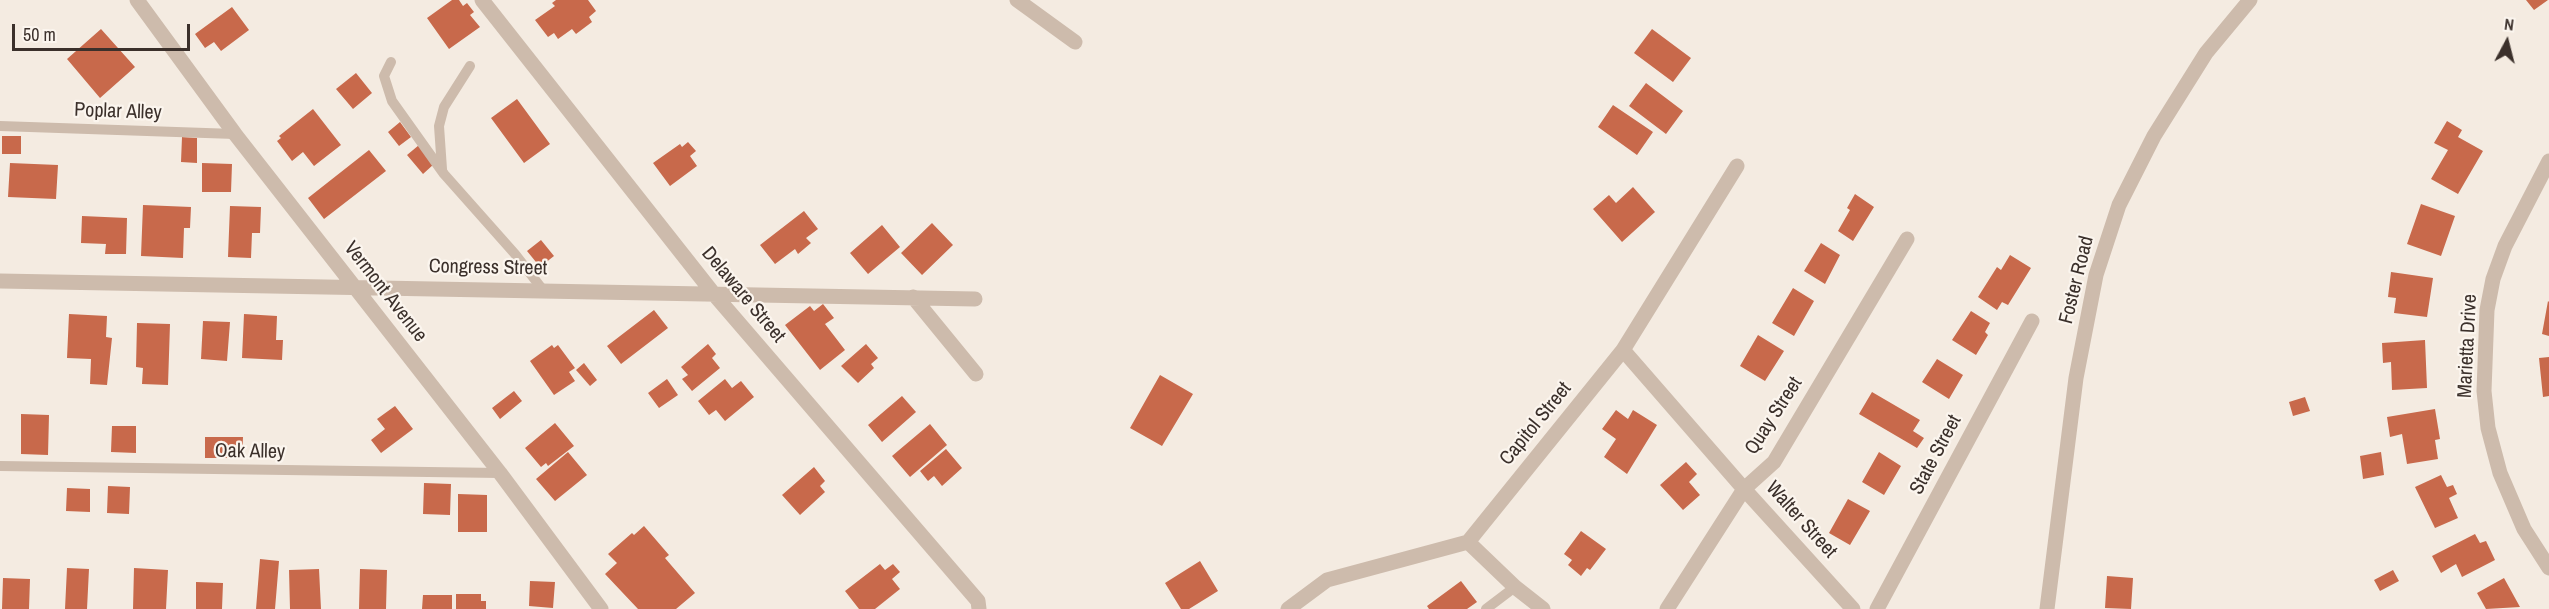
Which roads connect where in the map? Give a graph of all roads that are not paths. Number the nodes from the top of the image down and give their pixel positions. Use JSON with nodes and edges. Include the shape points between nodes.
{"nodes":[{"id":1,"x":137,"y":0,"type":"edge"},
{"id":2,"x":482,"y":0,"type":"edge"},
{"id":3,"x":1017,"y":0,"type":"edge"},
{"id":4,"x":2250,"y":0,"type":"edge"},
{"id":5,"x":1076,"y":42,"type":"dead end"},
{"id":6,"x":391,"y":63,"type":"dead end"},
{"id":7,"x":470,"y":66,"type":"dead end"},
{"id":8,"x":0,"y":126,"type":"edge"},
{"id":9,"x":235,"y":134,"type":"junction"},
{"id":10,"x":2549,"y":161,"type":"edge"},
{"id":11,"x":1737,"y":165,"type":"dead end"},
{"id":12,"x":442,"y":172,"type":"junction"},
{"id":13,"x":1907,"y":239,"type":"dead end"},
{"id":14,"x":0,"y":281,"type":"edge"},
{"id":15,"x":354,"y":287,"type":"junction"},
{"id":16,"x":543,"y":290,"type":"junction"},
{"id":17,"x":713,"y":293,"type":"junction"},
{"id":18,"x":913,"y":297,"type":"junction"},
{"id":19,"x":975,"y":299,"type":"dead end"},
{"id":20,"x":2032,"y":321,"type":"dead end"},
{"id":21,"x":1623,"y":350,"type":"junction"},
{"id":22,"x":976,"y":374,"type":"dead end"},
{"id":23,"x":0,"y":466,"type":"edge"},
{"id":24,"x":501,"y":473,"type":"junction"},
{"id":25,"x":1744,"y":489,"type":"junction"},
{"id":26,"x":1468,"y":542,"type":"junction"},
{"id":27,"x":2549,"y":568,"type":"edge"},
{"id":28,"x":1515,"y":587,"type":"junction"},
{"id":29,"x":601,"y":609,"type":"edge"},
{"id":30,"x":979,"y":609,"type":"edge"},
{"id":31,"x":1288,"y":609,"type":"edge"},
{"id":32,"x":1486,"y":609,"type":"edge"},
{"id":33,"x":1543,"y":609,"type":"edge"},
{"id":34,"x":1668,"y":609,"type":"edge"},
{"id":35,"x":1853,"y":609,"type":"edge"},
{"id":36,"x":1877,"y":609,"type":"edge"},
{"id":37,"x":2047,"y":609,"type":"edge"}],
"edges":[{"from":1,"to":9,"type":"street","name":"Vermont Avenue"},
{"from":2,"to":17,"type":"street","name":"Delaware Street"},
{"from":3,"to":5,"type":"street"},
{"from":4,"to":37,"type":"street","name":"Foster Road","via":[[2206,53],[2154,136],[2119,205],[2096,275],[2076,378]]},
{"from":6,"to":12,"type":"lane","via":[[384,76],[392,101]]},
{"from":7,"to":12,"type":"lane","via":[[444,107],[439,126]]},
{"from":8,"to":9,"type":"lane","name":"Poplar Alley"},
{"from":9,"to":15,"type":"street","name":"Vermont Avenue"},
{"from":10,"to":27,"type":"street","name":"Marietta Drive","via":[[2505,246],[2493,279],[2487,310],[2484,391],[2488,428],[2500,473],[2524,529]]},
{"from":11,"to":21,"type":"street","name":"Capitol Street"},
{"from":12,"to":16,"type":"lane"},
{"from":13,"to":25,"type":"street","name":"Quay Street","via":[[1774,462]]},
{"from":14,"to":15,"type":"street","name":"Congress Street"},
{"from":15,"to":16,"type":"street","name":"Congress Street"},
{"from":15,"to":24,"type":"street","name":"Vermont Avenue"},
{"from":16,"to":17,"type":"street","name":"Congress Street"},
{"from":17,"to":18,"type":"street","name":"Congress Street"},
{"from":17,"to":30,"type":"street","name":"Delaware Street","via":[[978,601]]},
{"from":18,"to":19,"type":"street","name":"Congress Street"},
{"from":18,"to":22,"type":"street"},
{"from":20,"to":36,"type":"street","name":"State Street"},
{"from":21,"to":25,"type":"street","name":"Walter Street"},
{"from":21,"to":26,"type":"street","name":"Capitol Street"},
{"from":23,"to":24,"type":"lane","name":"Oak Alley"},
{"from":24,"to":29,"type":"street","name":"Vermont Avenue"},
{"from":25,"to":34,"type":"street","name":"Quay Street"},
{"from":25,"to":35,"type":"street","name":"Walter Street"},
{"from":26,"to":28,"type":"street"},
{"from":26,"to":31,"type":"street","via":[[1327,579]]},
{"from":28,"to":32,"type":"lane"},
{"from":28,"to":33,"type":"street"}]}
